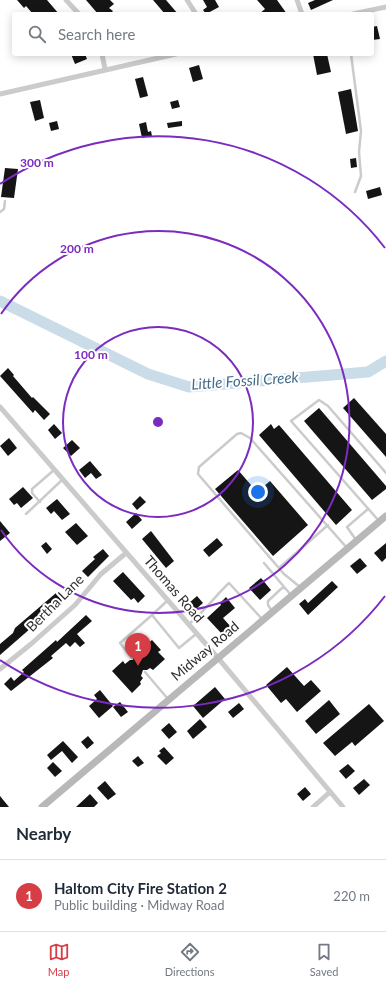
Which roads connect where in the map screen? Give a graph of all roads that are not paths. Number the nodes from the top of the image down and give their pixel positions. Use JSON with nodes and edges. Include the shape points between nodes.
{"nodes":[{"id":1,"x":66,"y":0,"type":"edge"},
{"id":2,"x":187,"y":0,"type":"edge"},
{"id":3,"x":296,"y":0,"type":"edge"},
{"id":4,"x":386,"y":7,"type":"edge"},
{"id":5,"x":77,"y":12,"type":"edge"},
{"id":6,"x":195,"y":12,"type":"edge"},
{"id":7,"x":301,"y":12,"type":"edge"},
{"id":8,"x":362,"y":12,"type":"edge"},
{"id":9,"x":102,"y":56,"type":"edge"},
{"id":10,"x":167,"y":56,"type":"edge"},
{"id":11,"x":351,"y":56,"type":"edge"},
{"id":12,"x":105,"y":69,"type":"junction"},
{"id":13,"x":0,"y":94,"type":"edge"},
{"id":14,"x":355,"y":192,"type":"dead end"},
{"id":15,"x":5,"y":201,"type":"dead end"},
{"id":16,"x":0,"y":212,"type":"edge"},
{"id":17,"x":0,"y":407,"type":"edge"},
{"id":18,"x":54,"y":470,"type":"junction"},
{"id":19,"x":386,"y":473,"type":"edge"},
{"id":20,"x":63,"y":480,"type":"junction"},
{"id":21,"x":40,"y":502,"type":"junction"},
{"id":22,"x":368,"y":509,"type":"junction"},
{"id":23,"x":26,"y":514,"type":"dead end"},
{"id":24,"x":386,"y":516,"type":"edge"},
{"id":25,"x":379,"y":521,"type":"junction"},
{"id":26,"x":328,"y":525,"type":"junction"},
{"id":27,"x":356,"y":540,"type":"junction"},
{"id":28,"x":347,"y":548,"type":"junction"},
{"id":29,"x":126,"y":553,"type":"junction"},
{"id":30,"x":264,"y":563,"type":"dead end"},
{"id":31,"x":278,"y":568,"type":"junction"},
{"id":32,"x":300,"y":587,"type":"junction"},
{"id":33,"x":285,"y":588,"type":"junction"},
{"id":34,"x":291,"y":595,"type":"junction"},
{"id":35,"x":168,"y":601,"type":"junction"},
{"id":36,"x":272,"y":611,"type":"junction"},
{"id":37,"x":152,"y":615,"type":"junction"},
{"id":38,"x":262,"y":620,"type":"junction"},
{"id":39,"x":189,"y":625,"type":"junction"},
{"id":40,"x":196,"y":634,"type":"junction"},
{"id":41,"x":132,"y":658,"type":"dead end"},
{"id":42,"x":218,"y":658,"type":"junction"},
{"id":43,"x":0,"y":669,"type":"edge"},
{"id":44,"x":145,"y":672,"type":"dead end"},
{"id":45,"x":169,"y":699,"type":"junction"},
{"id":46,"x":330,"y":792,"type":"junction"},
{"id":47,"x":42,"y":807,"type":"edge"},
{"id":48,"x":313,"y":807,"type":"edge"},
{"id":49,"x":342,"y":807,"type":"edge"}],
"edges":[{"from":1,"to":5,"type":"street"},
{"from":2,"to":6,"type":"street"},
{"from":3,"to":7,"type":"street"},
{"from":4,"to":8,"type":"street"},
{"from":9,"to":12,"type":"street"},
{"from":10,"to":12,"type":"street"},
{"from":11,"to":14,"type":"lane","via":[[361,131],[361,176]]},
{"from":12,"to":13,"type":"street"},
{"from":15,"to":16,"type":"lane","via":[[4,209]]},
{"from":17,"to":18,"type":"street","name":"Thomas Road"},
{"from":18,"to":20,"type":"street","name":"Thomas Road"},
{"from":18,"to":21,"type":"lane","via":[[32,489],[32,493]]},
{"from":19,"to":22,"type":"lane","via":[[328,406],[319,400],[291,421]]},
{"from":20,"to":21,"type":"lane"},
{"from":20,"to":29,"type":"street","name":"Thomas Road"},
{"from":21,"to":23,"type":"lane"},
{"from":22,"to":25,"type":"lane"},
{"from":22,"to":27,"type":"lane","via":[[347,527]]},
{"from":24,"to":25,"type":"main road","name":"Midway Road"},
{"from":25,"to":27,"type":"main road","name":"Midway Road"},
{"from":26,"to":28,"type":"lane"},
{"from":26,"to":31,"type":"lane"},
{"from":26,"to":31,"type":"lane","via":[[250,438],[241,433],[236,434],[199,467],[198,474]]},
{"from":27,"to":28,"type":"main road","name":"Midway Road"},
{"from":28,"to":32,"type":"main road","name":"Midway Road"},
{"from":29,"to":35,"type":"street","name":"Thomas Road"},
{"from":29,"to":43,"type":"street","name":"Bertha Lane","via":[[101,574],[75,605]]},
{"from":30,"to":33,"type":"lane"},
{"from":31,"to":32,"type":"lane"},
{"from":32,"to":34,"type":"main road","name":"Midway Road"},
{"from":33,"to":34,"type":"lane"},
{"from":33,"to":36,"type":"lane","via":[[268,601]]},
{"from":34,"to":36,"type":"main road","name":"Midway Road"},
{"from":35,"to":37,"type":"lane"},
{"from":35,"to":39,"type":"street","name":"Thomas Road"},
{"from":36,"to":38,"type":"main road","name":"Midway Road"},
{"from":37,"to":40,"type":"lane","via":[[179,648]]},
{"from":37,"to":41,"type":"lane","via":[[120,643]]},
{"from":38,"to":39,"type":"lane","via":[[229,583]]},
{"from":38,"to":42,"type":"main road","name":"Midway Road"},
{"from":39,"to":40,"type":"street","name":"Thomas Road"},
{"from":40,"to":42,"type":"street","name":"Thomas Road"},
{"from":42,"to":45,"type":"main road","name":"Midway Road"},
{"from":42,"to":46,"type":"street","name":"Thomas Road"},
{"from":44,"to":45,"type":"lane"},
{"from":45,"to":47,"type":"main road","name":"Midway Road"},
{"from":46,"to":48,"type":"street"},
{"from":46,"to":49,"type":"street","name":"Thomas Road"}]}
